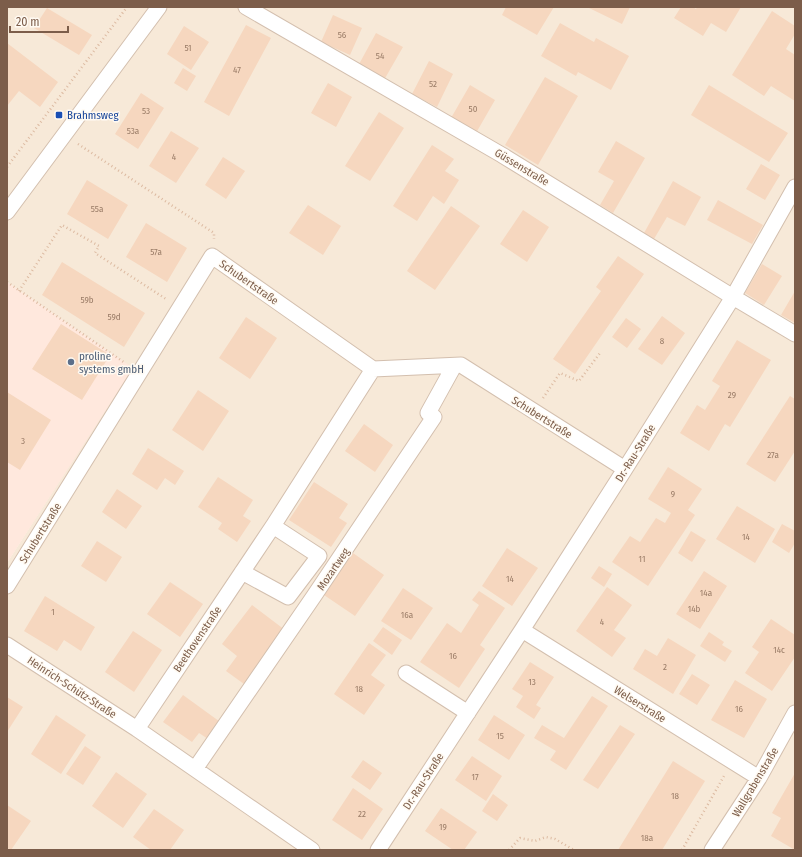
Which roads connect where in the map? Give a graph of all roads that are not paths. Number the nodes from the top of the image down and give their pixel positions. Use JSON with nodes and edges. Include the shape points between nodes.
{"nodes":[{"id":1,"x":159,"y":7,"type":"edge"},
{"id":2,"x":246,"y":7,"type":"edge"},
{"id":3,"x":795,"y":188,"type":"edge"},
{"id":4,"x":7,"y":212,"type":"edge"},
{"id":5,"x":733,"y":297,"type":"junction"},
{"id":6,"x":795,"y":334,"type":"edge"},
{"id":7,"x":454,"y":366,"type":"junction"},
{"id":8,"x":373,"y":369,"type":"junction"},
{"id":9,"x":625,"y":469,"type":"junction"},
{"id":10,"x":273,"y":526,"type":"junction"},
{"id":11,"x":242,"y":572,"type":"junction"},
{"id":12,"x":7,"y":586,"type":"edge"},
{"id":13,"x":522,"y":630,"type":"junction"},
{"id":14,"x":7,"y":645,"type":"edge"},
{"id":15,"x":406,"y":673,"type":"dead end"},
{"id":16,"x":468,"y":713,"type":"junction"},
{"id":17,"x":795,"y":714,"type":"edge"},
{"id":18,"x":137,"y":729,"type":"junction"},
{"id":19,"x":195,"y":769,"type":"junction"},
{"id":20,"x":759,"y":778,"type":"junction"},
{"id":21,"x":312,"y":850,"type":"edge"},
{"id":22,"x":378,"y":850,"type":"edge"},
{"id":23,"x":712,"y":850,"type":"edge"}],
"edges":[{"from":1,"to":4,"type":"street"},
{"from":2,"to":5,"type":"street","name":"Güssenstraße","via":[[502,155]]},
{"from":3,"to":5,"type":"street","name":"Dr.-Rau-Straße"},
{"from":5,"to":6,"type":"street","name":"Güssenstraße"},
{"from":5,"to":9,"type":"street","name":"Dr.-Rau-Straße"},
{"from":7,"to":8,"type":"street","name":"Schubertstraße"},
{"from":7,"to":9,"type":"street","name":"Schubertstraße","via":[[461,365]]},
{"from":7,"to":19,"type":"street","name":"Mozartweg","via":[[428,413],[434,417]]},
{"from":8,"to":10,"type":"street","name":"Beethovenstraße"},
{"from":8,"to":12,"type":"street","name":"Schubertstraße","via":[[212,256]]},
{"from":9,"to":13,"type":"street","name":"Dr.-Rau-Straße"},
{"from":10,"to":11,"type":"street","name":"Beethovenstraße"},
{"from":10,"to":11,"type":"street","via":[[319,556],[288,597]]},
{"from":11,"to":18,"type":"street","name":"Beethovenstraße"},
{"from":13,"to":16,"type":"street","name":"Dr.-Rau-Straße"},
{"from":13,"to":20,"type":"street","name":"Welserstraße"},
{"from":14,"to":18,"type":"street","name":"Heinrich-Schütz-Straße"},
{"from":15,"to":16,"type":"street"},
{"from":16,"to":22,"type":"street","name":"Dr.-Rau-Straße"},
{"from":17,"to":20,"type":"street","name":"Wallgrabenstraße"},
{"from":18,"to":19,"type":"street"},
{"from":19,"to":21,"type":"street"},
{"from":20,"to":23,"type":"street","name":"Wallgrabenstraße"}]}
